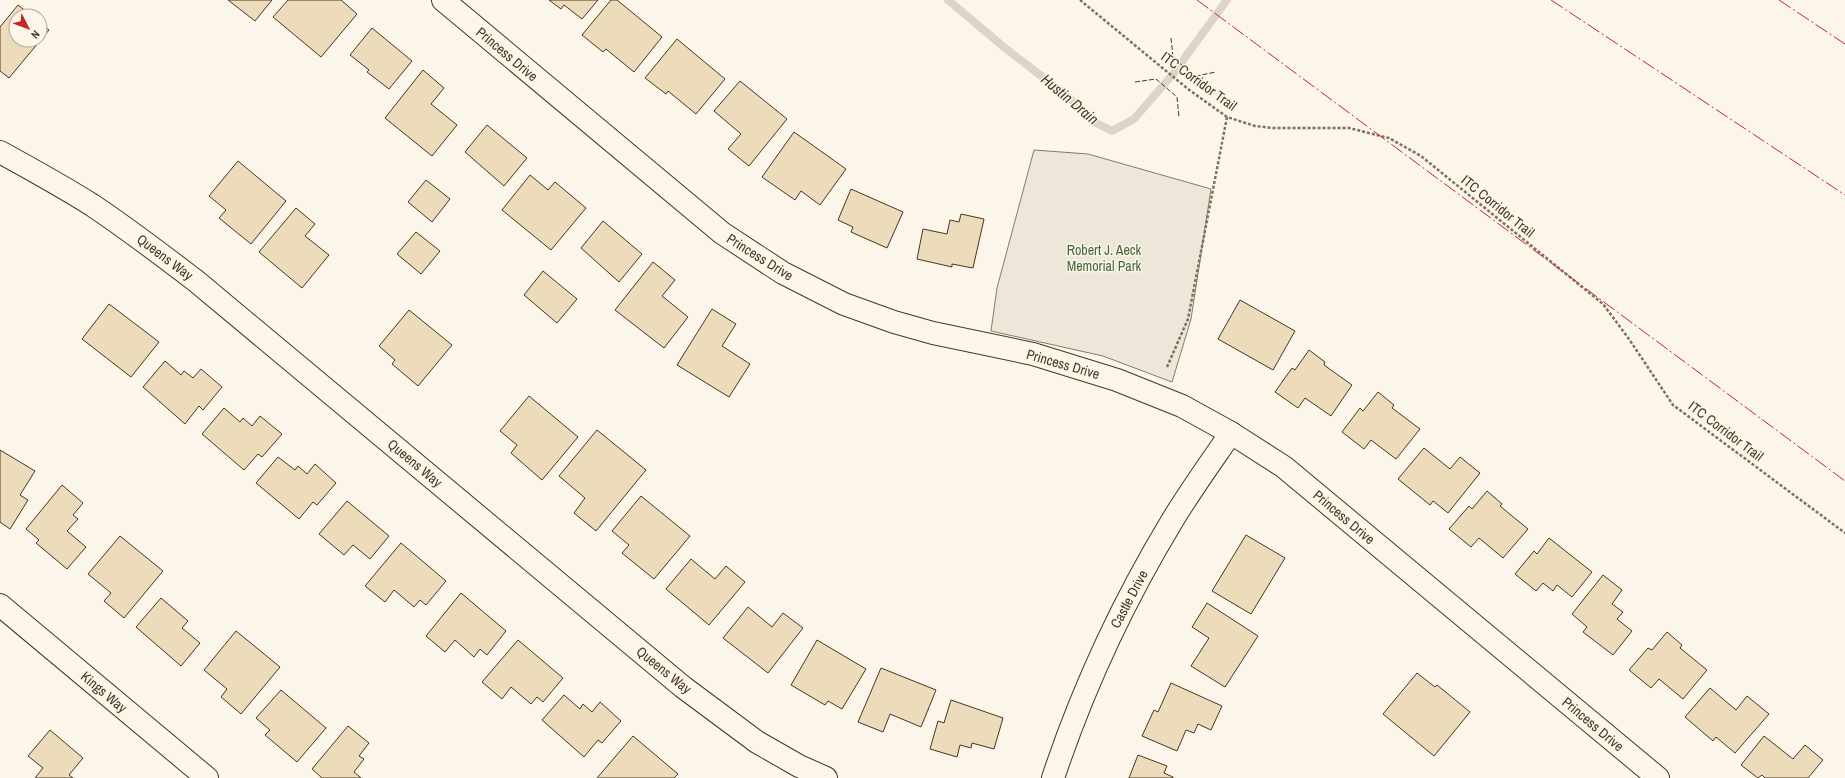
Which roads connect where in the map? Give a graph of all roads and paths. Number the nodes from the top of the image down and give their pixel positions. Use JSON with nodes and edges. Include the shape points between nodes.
{"nodes":[{"id":1,"x":443,"y":0,"type":"edge"},
{"id":2,"x":1080,"y":0,"type":"edge"},
{"id":3,"x":1227,"y":117,"type":"junction"},
{"id":4,"x":0,"y":152,"type":"edge"},
{"id":5,"x":1167,"y":367,"type":"dead end"},
{"id":6,"x":1231,"y":433,"type":"junction"},
{"id":7,"x":1845,"y":532,"type":"edge"},
{"id":8,"x":0,"y":605,"type":"edge"},
{"id":9,"x":207,"y":778,"type":"edge"},
{"id":10,"x":826,"y":778,"type":"edge"},
{"id":11,"x":1052,"y":778,"type":"edge"},
{"id":12,"x":1658,"y":778,"type":"edge"}],
"edges":[{"from":1,"to":6,"type":"street","name":"Princess Drive","via":[[722,233],[783,274],[844,304],[894,322],[1033,354],[1117,380],[1182,406]]},
{"from":2,"to":3,"type":"path","name":"ITC Corridor Trail","via":[[1188,89]]},
{"from":3,"to":5,"type":"path","via":[[1188,319]]},
{"from":3,"to":7,"type":"path","name":"ITC Corridor Trail","via":[[1255,126],[1274,128],[1349,128],[1389,138],[1421,156],[1603,304],[1673,404]]},
{"from":4,"to":10,"type":"street","name":"Queens Way","via":[[44,175],[92,205],[196,281],[705,704],[757,742]]},
{"from":6,"to":11,"type":"street","name":"Castle Drive","via":[[1173,520],[1119,617],[1068,731]]},
{"from":6,"to":12,"type":"street","name":"Princess Drive","via":[[1284,467]]},
{"from":8,"to":9,"type":"street","name":"Kings Way"}]}
